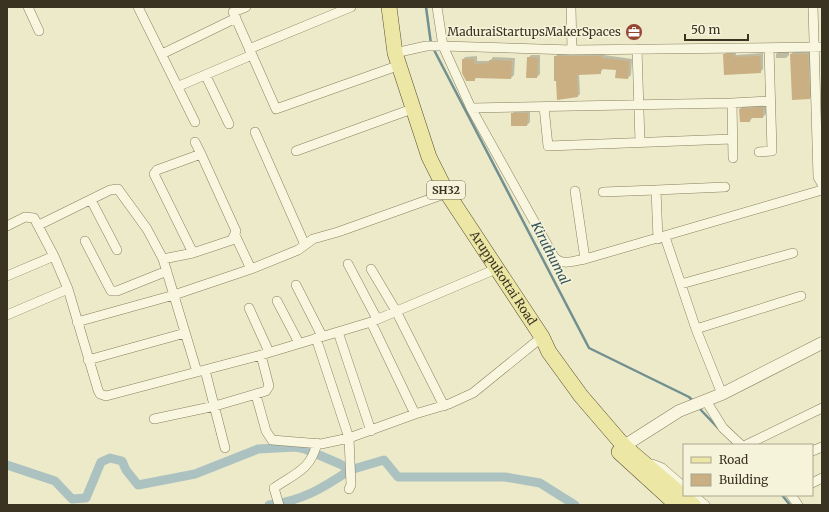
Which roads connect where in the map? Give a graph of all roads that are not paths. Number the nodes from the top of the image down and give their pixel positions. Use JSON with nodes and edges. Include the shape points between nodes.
{"nodes":[{"id":1,"x":28,"y":7,"type":"edge"},
{"id":2,"x":138,"y":7,"type":"edge"},
{"id":3,"x":246,"y":7,"type":"edge"},
{"id":4,"x":351,"y":7,"type":"edge"},
{"id":5,"x":389,"y":7,"type":"edge"},
{"id":6,"x":437,"y":7,"type":"edge"},
{"id":7,"x":571,"y":7,"type":"edge"},
{"id":8,"x":813,"y":7,"type":"edge"},
{"id":9,"x":236,"y":18,"type":"junction"},
{"id":10,"x":39,"y":31,"type":"dead end"},
{"id":11,"x":440,"y":46,"type":"junction"},
{"id":12,"x":818,"y":47,"type":"edge"},
{"id":13,"x":769,"y":48,"type":"junction"},
{"id":14,"x":637,"y":49,"type":"junction"},
{"id":15,"x":572,"y":50,"type":"junction"},
{"id":16,"x":251,"y":52,"type":"junction"},
{"id":17,"x":162,"y":54,"type":"junction"},
{"id":18,"x":397,"y":59,"type":"junction"},
{"id":19,"x":206,"y":76,"type":"junction"},
{"id":20,"x":178,"y":86,"type":"junction"},
{"id":21,"x":771,"y":101,"type":"junction"},
{"id":22,"x":732,"y":103,"type":"junction"},
{"id":23,"x":638,"y":106,"type":"junction"},
{"id":24,"x":544,"y":107,"type":"junction"},
{"id":25,"x":471,"y":108,"type":"junction"},
{"id":26,"x":412,"y":109,"type":"junction"},
{"id":27,"x":195,"y":122,"type":"dead end"},
{"id":28,"x":229,"y":124,"type":"dead end"},
{"id":29,"x":254,"y":132,"type":"dead end"},
{"id":30,"x":732,"y":139,"type":"junction"},
{"id":31,"x":195,"y":142,"type":"dead end"},
{"id":32,"x":640,"y":142,"type":"junction"},
{"id":33,"x":296,"y":151,"type":"dead end"},
{"id":34,"x":759,"y":152,"type":"dead end"},
{"id":35,"x":201,"y":154,"type":"junction"},
{"id":36,"x":733,"y":158,"type":"dead end"},
{"id":37,"x":822,"y":184,"type":"edge"},
{"id":38,"x":725,"y":187,"type":"dead end"},
{"id":39,"x":656,"y":190,"type":"junction"},
{"id":40,"x":822,"y":190,"type":"edge"},
{"id":41,"x":575,"y":191,"type":"dead end"},
{"id":42,"x":603,"y":192,"type":"dead end"},
{"id":43,"x":447,"y":193,"type":"junction"},
{"id":44,"x":91,"y":200,"type":"junction"},
{"id":45,"x":39,"y":225,"type":"junction"},
{"id":46,"x":7,"y":226,"type":"edge"},
{"id":47,"x":235,"y":235,"type":"junction"},
{"id":48,"x":661,"y":238,"type":"junction"},
{"id":49,"x":85,"y":241,"type":"dead end"},
{"id":50,"x":305,"y":245,"type":"junction"},
{"id":51,"x":117,"y":250,"type":"dead end"},
{"id":52,"x":193,"y":253,"type":"junction"},
{"id":53,"x":793,"y":253,"type":"dead end"},
{"id":54,"x":54,"y":256,"type":"junction"},
{"id":55,"x":163,"y":258,"type":"junction"},
{"id":56,"x":585,"y":259,"type":"junction"},
{"id":57,"x":348,"y":264,"type":"dead end"},
{"id":58,"x":251,"y":269,"type":"junction"},
{"id":59,"x":371,"y":269,"type":"dead end"},
{"id":60,"x":496,"y":269,"type":"junction"},
{"id":61,"x":167,"y":271,"type":"junction"},
{"id":62,"x":7,"y":276,"type":"edge"},
{"id":63,"x":681,"y":284,"type":"junction"},
{"id":64,"x":296,"y":285,"type":"dead end"},
{"id":65,"x":68,"y":290,"type":"junction"},
{"id":66,"x":174,"y":294,"type":"junction"},
{"id":67,"x":801,"y":296,"type":"dead end"},
{"id":68,"x":277,"y":301,"type":"dead end"},
{"id":69,"x":249,"y":308,"type":"dead end"},
{"id":70,"x":396,"y":311,"type":"junction"},
{"id":71,"x":7,"y":315,"type":"edge"},
{"id":72,"x":374,"y":320,"type":"junction"},
{"id":73,"x":77,"y":322,"type":"junction"},
{"id":74,"x":696,"y":329,"type":"junction"},
{"id":75,"x":338,"y":332,"type":"junction"},
{"id":76,"x":185,"y":333,"type":"junction"},
{"id":77,"x":319,"y":337,"type":"junction"},
{"id":78,"x":542,"y":337,"type":"junction"},
{"id":79,"x":298,"y":343,"type":"junction"},
{"id":80,"x":822,"y":343,"type":"edge"},
{"id":81,"x":549,"y":352,"type":"junction"},
{"id":82,"x":265,"y":354,"type":"junction"},
{"id":83,"x":88,"y":360,"type":"junction"},
{"id":84,"x":201,"y":371,"type":"junction"},
{"id":85,"x":722,"y":394,"type":"junction"},
{"id":86,"x":256,"y":396,"type":"junction"},
{"id":87,"x":706,"y":401,"type":"junction"},
{"id":88,"x":214,"y":406,"type":"junction"},
{"id":89,"x":444,"y":406,"type":"junction"},
{"id":90,"x":822,"y":408,"type":"edge"},
{"id":91,"x":415,"y":414,"type":"junction"},
{"id":92,"x":154,"y":419,"type":"dead end"},
{"id":93,"x":371,"y":431,"type":"junction"},
{"id":94,"x":349,"y":438,"type":"junction"},
{"id":95,"x":740,"y":444,"type":"edge"},
{"id":96,"x":748,"y":444,"type":"edge"},
{"id":97,"x":624,"y":446,"type":"junction"},
{"id":98,"x":316,"y":447,"type":"junction"},
{"id":99,"x":225,"y":448,"type":"dead end"},
{"id":100,"x":645,"y":462,"type":"junction"},
{"id":101,"x":822,"y":478,"type":"edge"},
{"id":102,"x":813,"y":483,"type":"edge"},
{"id":103,"x":683,"y":486,"type":"edge"},
{"id":104,"x":349,"y":490,"type":"dead end"},
{"id":105,"x":694,"y":496,"type":"edge"},
{"id":106,"x":792,"y":496,"type":"edge"},
{"id":107,"x":278,"y":501,"type":"edge"},
{"id":108,"x":678,"y":505,"type":"edge"},
{"id":109,"x":693,"y":505,"type":"edge"},
{"id":110,"x":705,"y":505,"type":"edge"},
{"id":111,"x":798,"y":505,"type":"edge"}],
"edges":[{"from":1,"to":10,"type":"street"},
{"from":2,"to":17,"type":"street"},
{"from":3,"to":9,"type":"street","via":[[233,12]]},
{"from":4,"to":16,"type":"street"},
{"from":5,"to":18,"type":"main road","name":"Aruppukottai Road","number":"SH32"},
{"from":6,"to":11,"type":"street"},
{"from":7,"to":15,"type":"street"},
{"from":8,"to":12,"type":"street"},
{"from":9,"to":16,"type":"street"},
{"from":9,"to":17,"type":"street"},
{"from":11,"to":15,"type":"street"},
{"from":11,"to":18,"type":"street","via":[[426,46]]},
{"from":11,"to":25,"type":"street"},
{"from":12,"to":13,"type":"street"},
{"from":12,"to":37,"type":"street","via":[[818,177]]},
{"from":13,"to":14,"type":"street"},
{"from":13,"to":21,"type":"street"},
{"from":14,"to":15,"type":"street"},
{"from":14,"to":23,"type":"street"},
{"from":16,"to":18,"type":"street","via":[[276,109]]},
{"from":16,"to":19,"type":"street"},
{"from":17,"to":20,"type":"street"},
{"from":18,"to":26,"type":"main road","name":"Aruppukottai Road","number":"SH32"},
{"from":19,"to":20,"type":"street"},
{"from":19,"to":28,"type":"street"},
{"from":20,"to":27,"type":"street"},
{"from":21,"to":22,"type":"street"},
{"from":21,"to":34,"type":"street","via":[[772,151]]},
{"from":22,"to":23,"type":"street"},
{"from":22,"to":30,"type":"street"},
{"from":23,"to":24,"type":"street"},
{"from":23,"to":32,"type":"street"},
{"from":24,"to":25,"type":"street"},
{"from":24,"to":32,"type":"street","via":[[548,146]]},
{"from":25,"to":56,"type":"street","via":[[554,257],[558,262],[564,263]]},
{"from":26,"to":33,"type":"street"},
{"from":26,"to":43,"type":"main road","name":"Aruppukottai Road","number":"SH32","via":[[428,157]]},
{"from":29,"to":50,"type":"street"},
{"from":30,"to":32,"type":"street"},
{"from":30,"to":36,"type":"street"},
{"from":31,"to":35,"type":"street"},
{"from":35,"to":47,"type":"street","via":[[234,226]]},
{"from":35,"to":52,"type":"street","via":[[157,170],[154,174]]},
{"from":38,"to":39,"type":"street"},
{"from":39,"to":42,"type":"street"},
{"from":39,"to":48,"type":"street"},
{"from":40,"to":48,"type":"street"},
{"from":41,"to":56,"type":"street"},
{"from":43,"to":50,"type":"street","via":[[313,239]]},
{"from":43,"to":60,"type":"main road","name":"Aruppukottai Road","number":"SH32"},
{"from":44,"to":45,"type":"street"},
{"from":44,"to":51,"type":"street"},
{"from":44,"to":55,"type":"street","via":[[110,190],[120,190]]},
{"from":45,"to":46,"type":"street","via":[[31,216]]},
{"from":45,"to":54,"type":"street"},
{"from":47,"to":52,"type":"street","via":[[232,240]]},
{"from":47,"to":58,"type":"street"},
{"from":48,"to":56,"type":"street"},
{"from":48,"to":63,"type":"street"},
{"from":49,"to":61,"type":"street","via":[[111,291],[117,291]]},
{"from":50,"to":58,"type":"street"},
{"from":52,"to":55,"type":"street"},
{"from":53,"to":63,"type":"street"},
{"from":54,"to":62,"type":"street"},
{"from":54,"to":65,"type":"street"},
{"from":55,"to":61,"type":"street"},
{"from":57,"to":72,"type":"street"},
{"from":58,"to":66,"type":"street"},
{"from":59,"to":70,"type":"street"},
{"from":60,"to":70,"type":"street"},
{"from":60,"to":78,"type":"main road","name":"Aruppukottai Road","number":"SH32"},
{"from":61,"to":66,"type":"street"},
{"from":63,"to":74,"type":"street"},
{"from":64,"to":77,"type":"street"},
{"from":65,"to":71,"type":"street"},
{"from":65,"to":73,"type":"street"},
{"from":66,"to":73,"type":"street"},
{"from":66,"to":76,"type":"street"},
{"from":67,"to":74,"type":"street"},
{"from":68,"to":79,"type":"street"},
{"from":69,"to":82,"type":"street"},
{"from":70,"to":72,"type":"street"},
{"from":70,"to":89,"type":"street"},
{"from":72,"to":75,"type":"street"},
{"from":72,"to":91,"type":"street"},
{"from":73,"to":83,"type":"street"},
{"from":74,"to":85,"type":"street"},
{"from":75,"to":77,"type":"street"},
{"from":75,"to":93,"type":"street"},
{"from":76,"to":83,"type":"street"},
{"from":76,"to":84,"type":"street"},
{"from":77,"to":79,"type":"street"},
{"from":77,"to":94,"type":"street"},
{"from":78,"to":81,"type":"main road","name":"Aruppukottai Road","number":"SH32"},
{"from":78,"to":89,"type":"street","via":[[473,394]]},
{"from":79,"to":82,"type":"street"},
{"from":80,"to":85,"type":"street"},
{"from":81,"to":97,"type":"main road","name":"Aruppukottai Road","number":"SH32","via":[[581,396]]},
{"from":81,"to":108,"type":"main road","via":[[573,397],[616,450]]},
{"from":82,"to":84,"type":"street"},
{"from":82,"to":86,"type":"street","via":[[268,389]]},
{"from":83,"to":84,"type":"street","via":[[100,394],[106,396]]},
{"from":84,"to":88,"type":"street"},
{"from":85,"to":87,"type":"street"},
{"from":86,"to":88,"type":"street"},
{"from":86,"to":98,"type":"street","via":[[266,431],[272,440]]},
{"from":87,"to":95,"type":"street","via":[[723,428]]},
{"from":87,"to":97,"type":"street","via":[[678,412]]},
{"from":88,"to":92,"type":"street"},
{"from":88,"to":99,"type":"street"},
{"from":89,"to":91,"type":"street"},
{"from":90,"to":96,"type":"street"},
{"from":91,"to":93,"type":"street"},
{"from":93,"to":94,"type":"street"},
{"from":94,"to":98,"type":"street"},
{"from":94,"to":104,"type":"street"},
{"from":97,"to":100,"type":"main road","name":"Aruppukottai Road","number":"SH32"},
{"from":98,"to":107,"type":"street","via":[[311,461],[274,488]]},
{"from":100,"to":103,"type":"street","via":[[662,468]]},
{"from":100,"to":109,"type":"main road","name":"Aruppukottai Road","number":"SH32"},
{"from":101,"to":102,"type":"street"},
{"from":105,"to":110,"type":"street"},
{"from":106,"to":111,"type":"street"}]}
